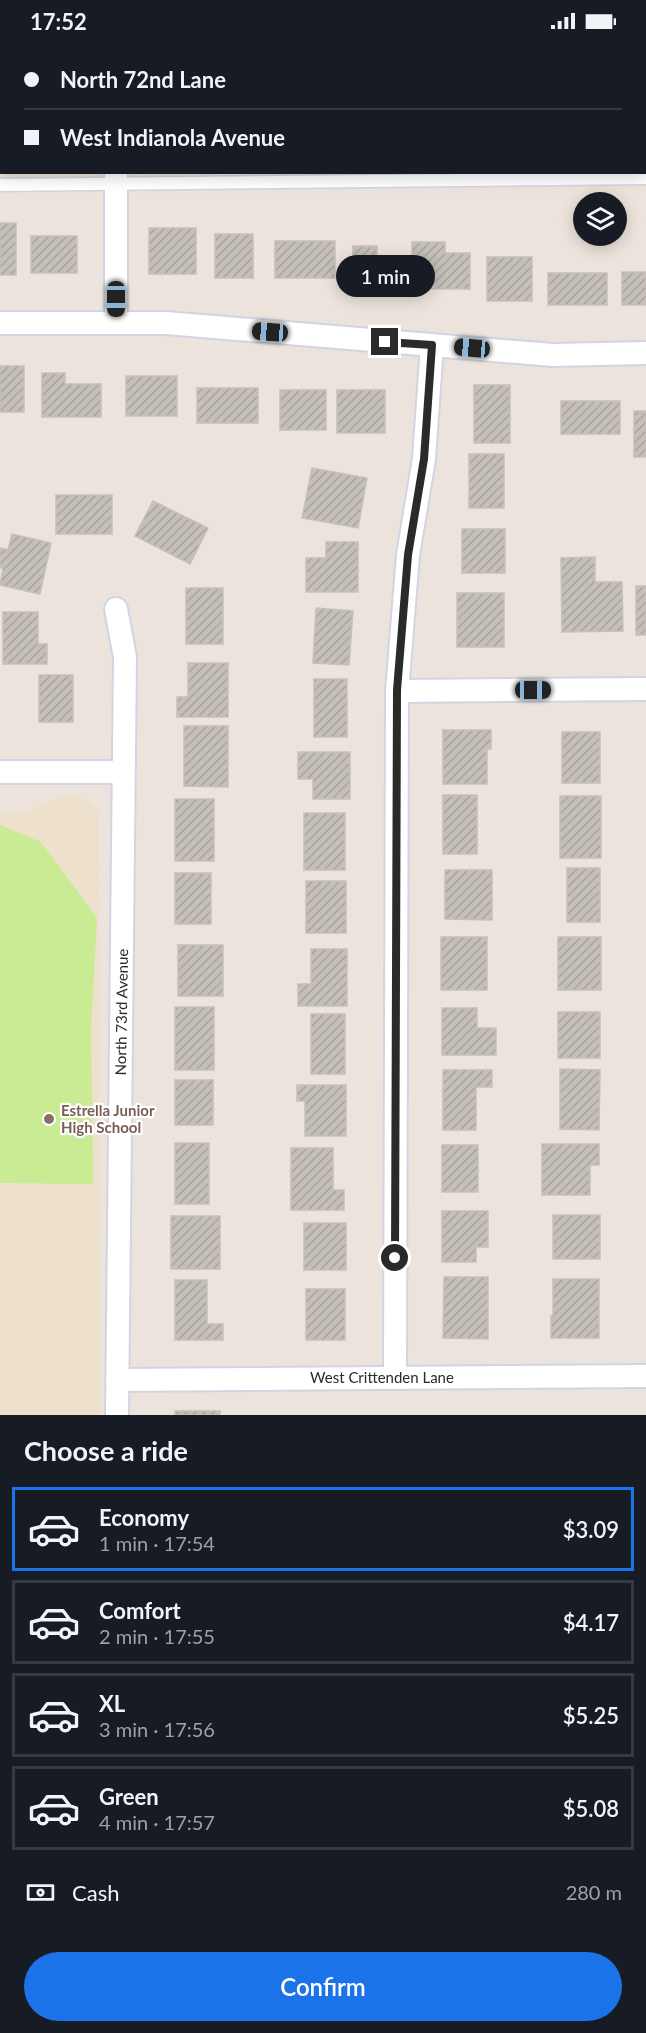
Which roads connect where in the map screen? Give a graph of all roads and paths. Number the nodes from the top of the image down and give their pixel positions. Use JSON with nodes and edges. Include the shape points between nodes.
{"nodes":[{"id":1,"x":116,"y":178,"type":"edge"},
{"id":2,"x":646,"y":178,"type":"edge"},
{"id":3,"x":0,"y":185,"type":"edge"},
{"id":4,"x":116,"y":322,"type":"junction"},
{"id":5,"x":0,"y":323,"type":"edge"},
{"id":6,"x":432,"y":345,"type":"junction"},
{"id":7,"x":646,"y":353,"type":"edge"},
{"id":8,"x":116,"y":609,"type":"dead end"},
{"id":9,"x":646,"y":689,"type":"edge"},
{"id":10,"x":397,"y":690,"type":"junction"},
{"id":11,"x":0,"y":772,"type":"edge"},
{"id":12,"x":123,"y":772,"type":"junction"},
{"id":13,"x":646,"y":1376,"type":"edge"},
{"id":14,"x":394,"y":1377,"type":"junction"},
{"id":15,"x":117,"y":1380,"type":"junction"},
{"id":16,"x":117,"y":1415,"type":"edge"}],
"edges":[{"from":1,"to":2,"type":"lane"},
{"from":1,"to":3,"type":"lane"},
{"from":1,"to":4,"type":"street"},
{"from":4,"to":5,"type":"street"},
{"from":4,"to":6,"type":"street"},
{"from":6,"to":7,"type":"street","via":[[553,355]]},
{"from":6,"to":10,"type":"street","via":[[424,459],[408,555]]},
{"from":8,"to":12,"type":"street","name":"North 73rd Avenue","via":[[125,657]]},
{"from":9,"to":10,"type":"street"},
{"from":10,"to":14,"type":"street"},
{"from":11,"to":12,"type":"street"},
{"from":12,"to":15,"type":"street","name":"North 73rd Avenue"},
{"from":13,"to":14,"type":"street","name":"West Crittenden Lane"},
{"from":14,"to":15,"type":"street","name":"West Crittenden Lane"},
{"from":15,"to":16,"type":"street","name":"North 73rd Avenue"}]}
